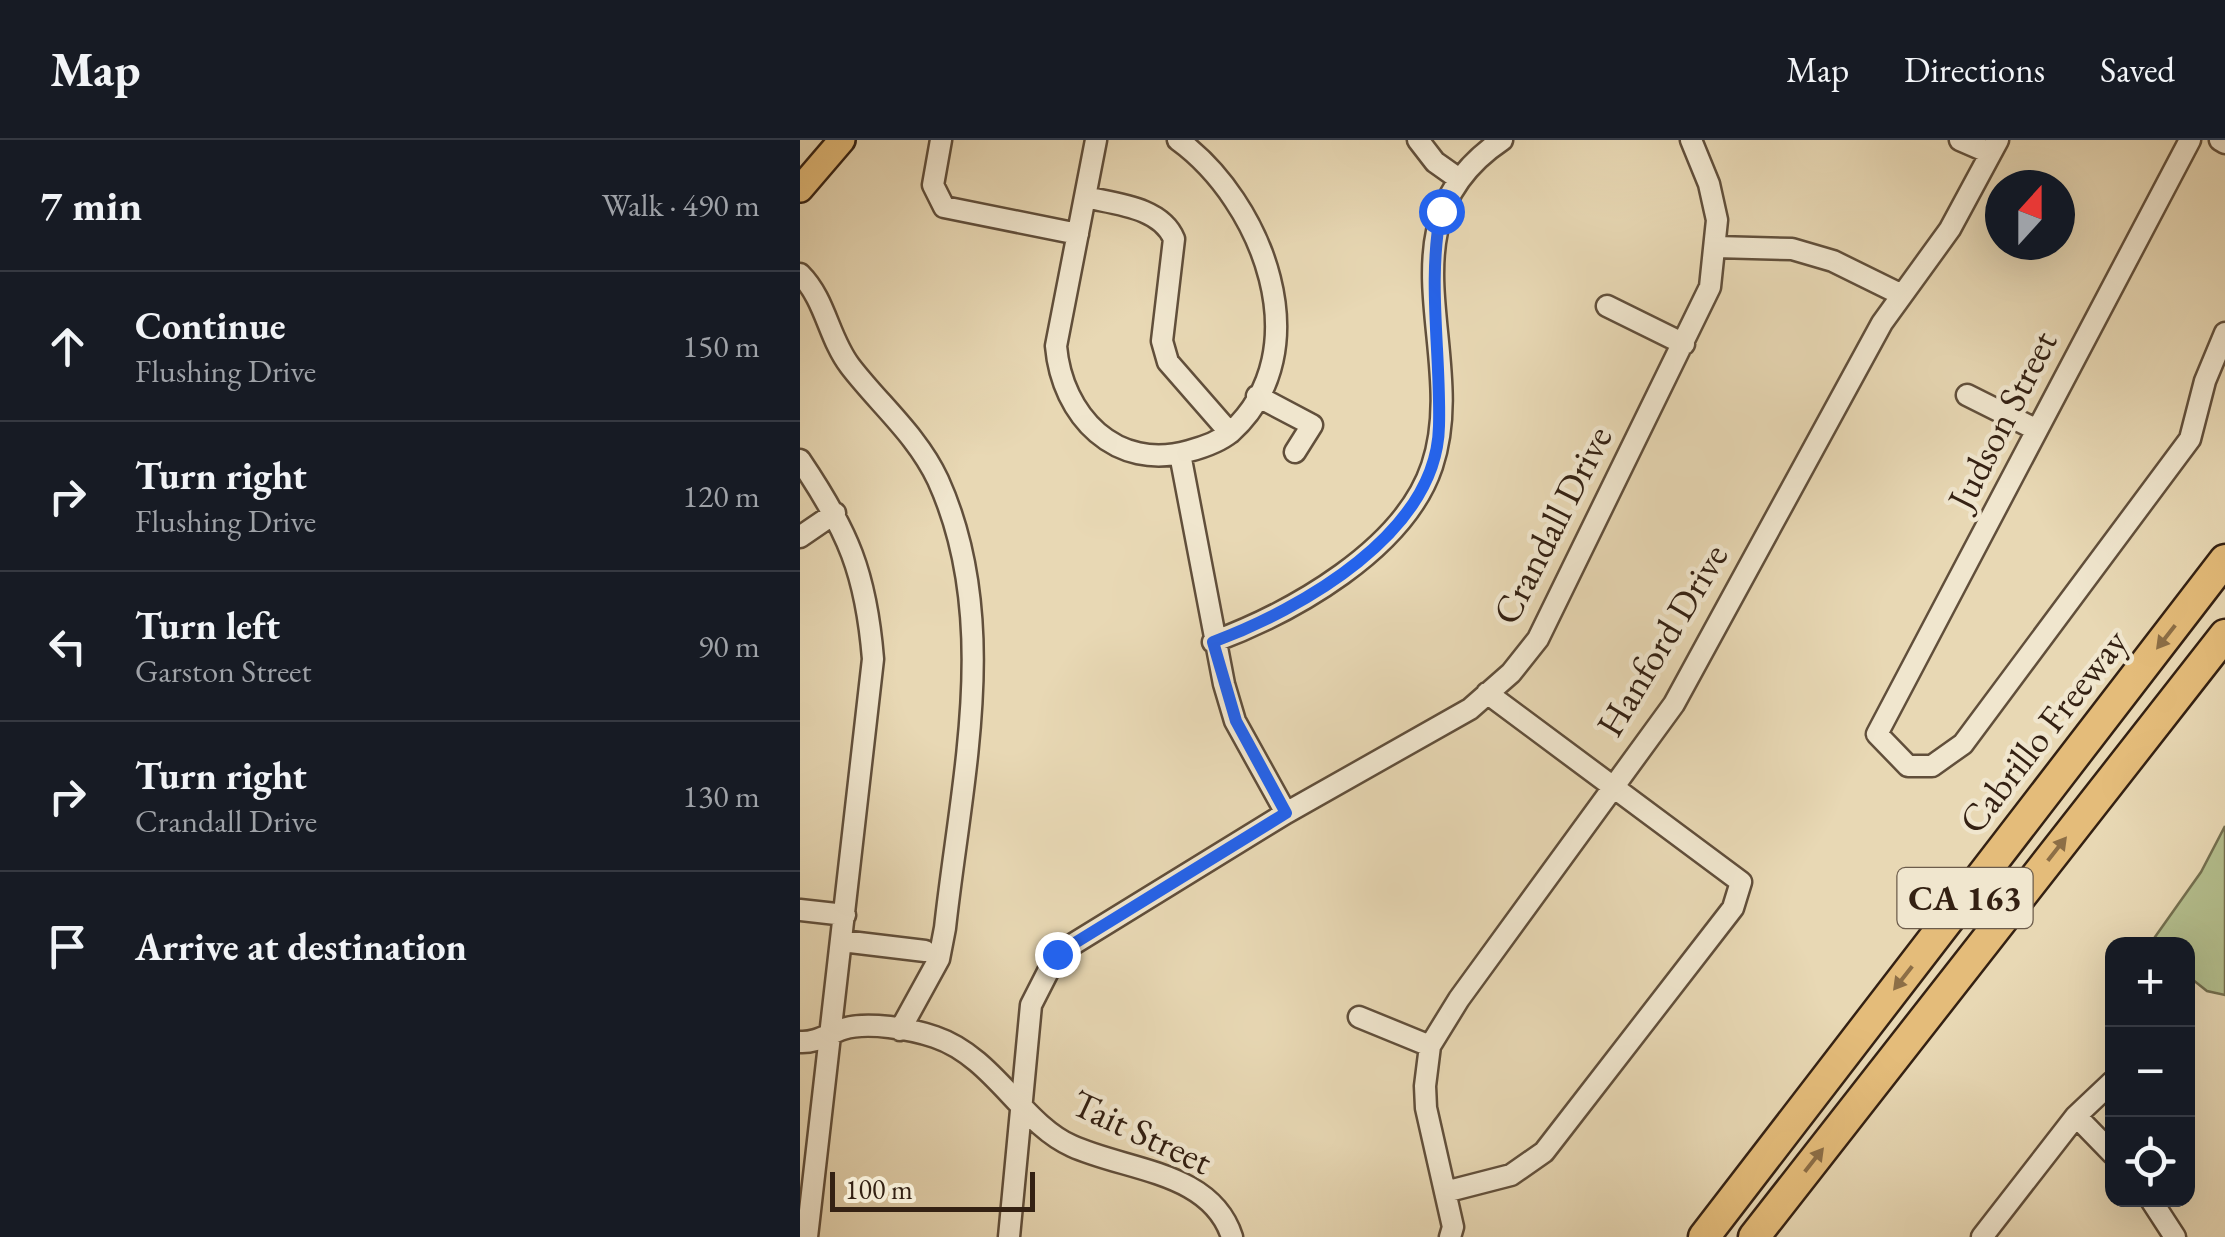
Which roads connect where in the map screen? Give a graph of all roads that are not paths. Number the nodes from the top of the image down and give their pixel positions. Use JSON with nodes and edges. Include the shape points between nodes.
{"nodes":[{"id":1,"x":842,"y":140,"type":"edge"},
{"id":2,"x":941,"y":140,"type":"edge"},
{"id":3,"x":1096,"y":140,"type":"edge"},
{"id":4,"x":1178,"y":140,"type":"edge"},
{"id":5,"x":1418,"y":140,"type":"edge"},
{"id":6,"x":1502,"y":140,"type":"edge"},
{"id":7,"x":1691,"y":140,"type":"edge"},
{"id":8,"x":1960,"y":140,"type":"edge"},
{"id":9,"x":2190,"y":140,"type":"edge"},
{"id":10,"x":1994,"y":147,"type":"edge"},
{"id":11,"x":1459,"y":179,"type":"junction"},
{"id":12,"x":800,"y":188,"type":"edge"},
{"id":13,"x":1085,"y":197,"type":"junction"},
{"id":14,"x":1078,"y":234,"type":"junction"},
{"id":15,"x":1716,"y":247,"type":"junction"},
{"id":16,"x":800,"y":274,"type":"edge"},
{"id":17,"x":1902,"y":295,"type":"junction"},
{"id":18,"x":1607,"y":306,"type":"dead end"},
{"id":19,"x":2225,"y":333,"type":"edge"},
{"id":20,"x":1684,"y":344,"type":"junction"},
{"id":21,"x":1967,"y":395,"type":"dead end"},
{"id":22,"x":1257,"y":396,"type":"junction"},
{"id":23,"x":2037,"y":430,"type":"junction"},
{"id":24,"x":1230,"y":433,"type":"junction"},
{"id":25,"x":1295,"y":452,"type":"dead end"},
{"id":26,"x":1180,"y":454,"type":"junction"},
{"id":27,"x":800,"y":460,"type":"edge"},
{"id":28,"x":836,"y":513,"type":"junction"},
{"id":29,"x":800,"y":537,"type":"edge"},
{"id":30,"x":2225,"y":560,"type":"edge"},
{"id":31,"x":2225,"y":635,"type":"edge"},
{"id":32,"x":1213,"y":642,"type":"junction"},
{"id":33,"x":1487,"y":693,"type":"junction"},
{"id":34,"x":1611,"y":788,"type":"junction"},
{"id":35,"x":1286,"y":813,"type":"junction"},
{"id":36,"x":800,"y":910,"type":"edge"},
{"id":37,"x":845,"y":915,"type":"junction"},
{"id":38,"x":842,"y":941,"type":"junction"},
{"id":39,"x":925,"y":951,"type":"dead end"},
{"id":40,"x":1359,"y":1017,"type":"dead end"},
{"id":41,"x":900,"y":1030,"type":"junction"},
{"id":42,"x":828,"y":1036,"type":"junction"},
{"id":43,"x":800,"y":1042,"type":"edge"},
{"id":44,"x":1430,"y":1046,"type":"junction"},
{"id":45,"x":2105,"y":1089,"type":"edge"},
{"id":46,"x":1020,"y":1100,"type":"junction"},
{"id":47,"x":2076,"y":1116,"type":"junction"},
{"id":48,"x":2105,"y":1146,"type":"edge"},
{"id":49,"x":1446,"y":1192,"type":"junction"},
{"id":50,"x":2155,"y":1207,"type":"edge"},
{"id":51,"x":807,"y":1237,"type":"edge"},
{"id":52,"x":1008,"y":1237,"type":"edge"},
{"id":53,"x":1232,"y":1237,"type":"edge"},
{"id":54,"x":1450,"y":1237,"type":"edge"},
{"id":55,"x":1704,"y":1237,"type":"edge"},
{"id":56,"x":1754,"y":1237,"type":"edge"},
{"id":57,"x":1982,"y":1237,"type":"edge"},
{"id":58,"x":2174,"y":1237,"type":"edge"}],
"edges":[{"from":1,"to":12,"type":"main road"},
{"from":2,"to":14,"type":"street","via":[[933,184],[944,207]]},
{"from":3,"to":13,"type":"street"},
{"from":4,"to":22,"type":"street","via":[[1239,203],[1271,274],[1271,360]]},
{"from":5,"to":11,"type":"street"},
{"from":6,"to":11,"type":"street"},
{"from":7,"to":15,"type":"street","name":"Crandall Drive","via":[[1709,184]]},
{"from":8,"to":10,"type":"street"},
{"from":9,"to":23,"type":"street","name":"Judson Street"},
{"from":10,"to":17,"type":"street","name":"Hanford Drive","via":[[1950,229]]},
{"from":11,"to":32,"type":"street","via":[[1441,211],[1434,244],[1440,431],[1412,509],[1376,552],[1250,628]]},
{"from":13,"to":14,"type":"street"},
{"from":13,"to":24,"type":"street","via":[[1136,209],[1169,226],[1174,239],[1162,342],[1168,362]]},
{"from":14,"to":26,"type":"street","via":[[1056,346],[1058,376],[1096,435],[1123,450]]},
{"from":15,"to":17,"type":"street","via":[[1792,249]]},
{"from":15,"to":20,"type":"street","name":"Crandall Drive","via":[[1710,287]]},
{"from":16,"to":41,"type":"street","via":[[818,295],[849,365],[908,431],[937,479],[971,584],[974,662],[945,928],[938,959]]},
{"from":17,"to":34,"type":"street","name":"Hanford Drive","via":[[1674,704]]},
{"from":18,"to":20,"type":"street"},
{"from":19,"to":23,"type":"street","name":"Judson Street","via":[[2190,439],[1963,744],[1932,766],[1908,766],[1877,734]]},
{"from":20,"to":33,"type":"street","name":"Crandall Drive","via":[[1538,638]]},
{"from":21,"to":23,"type":"street"},
{"from":22,"to":24,"type":"street"},
{"from":22,"to":25,"type":"street","via":[[1312,424]]},
{"from":24,"to":26,"type":"street"},
{"from":26,"to":32,"type":"street"},
{"from":27,"to":28,"type":"street"},
{"from":28,"to":29,"type":"street"},
{"from":28,"to":37,"type":"street","via":[[855,556],[874,659]]},
{"from":30,"to":55,"type":"highway","name":"Cabrillo Freeway","number":"CA 163","one_way":true},
{"from":56,"to":31,"type":"highway","number":"CA 163","one_way":true},
{"from":32,"to":35,"type":"street","via":[[1236,721]]},
{"from":33,"to":34,"type":"street"},
{"from":33,"to":35,"type":"street","name":"Crandall Drive","via":[[1470,709]]},
{"from":34,"to":44,"type":"street","name":"Hanford Drive"},
{"from":34,"to":49,"type":"street","via":[[1742,882],[1733,908],[1544,1152],[1512,1175]]},
{"from":35,"to":46,"type":"street","name":"Crandall Drive","via":[[1057,954],[1031,1004]]},
{"from":36,"to":37,"type":"street"},
{"from":37,"to":38,"type":"street"},
{"from":38,"to":39,"type":"street"},
{"from":38,"to":42,"type":"street"},
{"from":40,"to":44,"type":"street"},
{"from":41,"to":42,"type":"street","name":"Tait Street","via":[[848,1027]]},
{"from":41,"to":46,"type":"street","name":"Tait Street","via":[[959,1048]]},
{"from":42,"to":43,"type":"street","name":"Tait Street"},
{"from":42,"to":51,"type":"street"},
{"from":44,"to":49,"type":"street","name":"Hanford Drive","via":[[1426,1108]]},
{"from":45,"to":47,"type":"street"},
{"from":46,"to":52,"type":"street","name":"Crandall Drive"},
{"from":46,"to":53,"type":"street","name":"Tait Street","via":[[1071,1146],[1205,1196],[1226,1218]]},
{"from":47,"to":48,"type":"street"},
{"from":47,"to":57,"type":"street"},
{"from":49,"to":54,"type":"street","name":"Hanford Drive"},
{"from":50,"to":58,"type":"street"}]}
